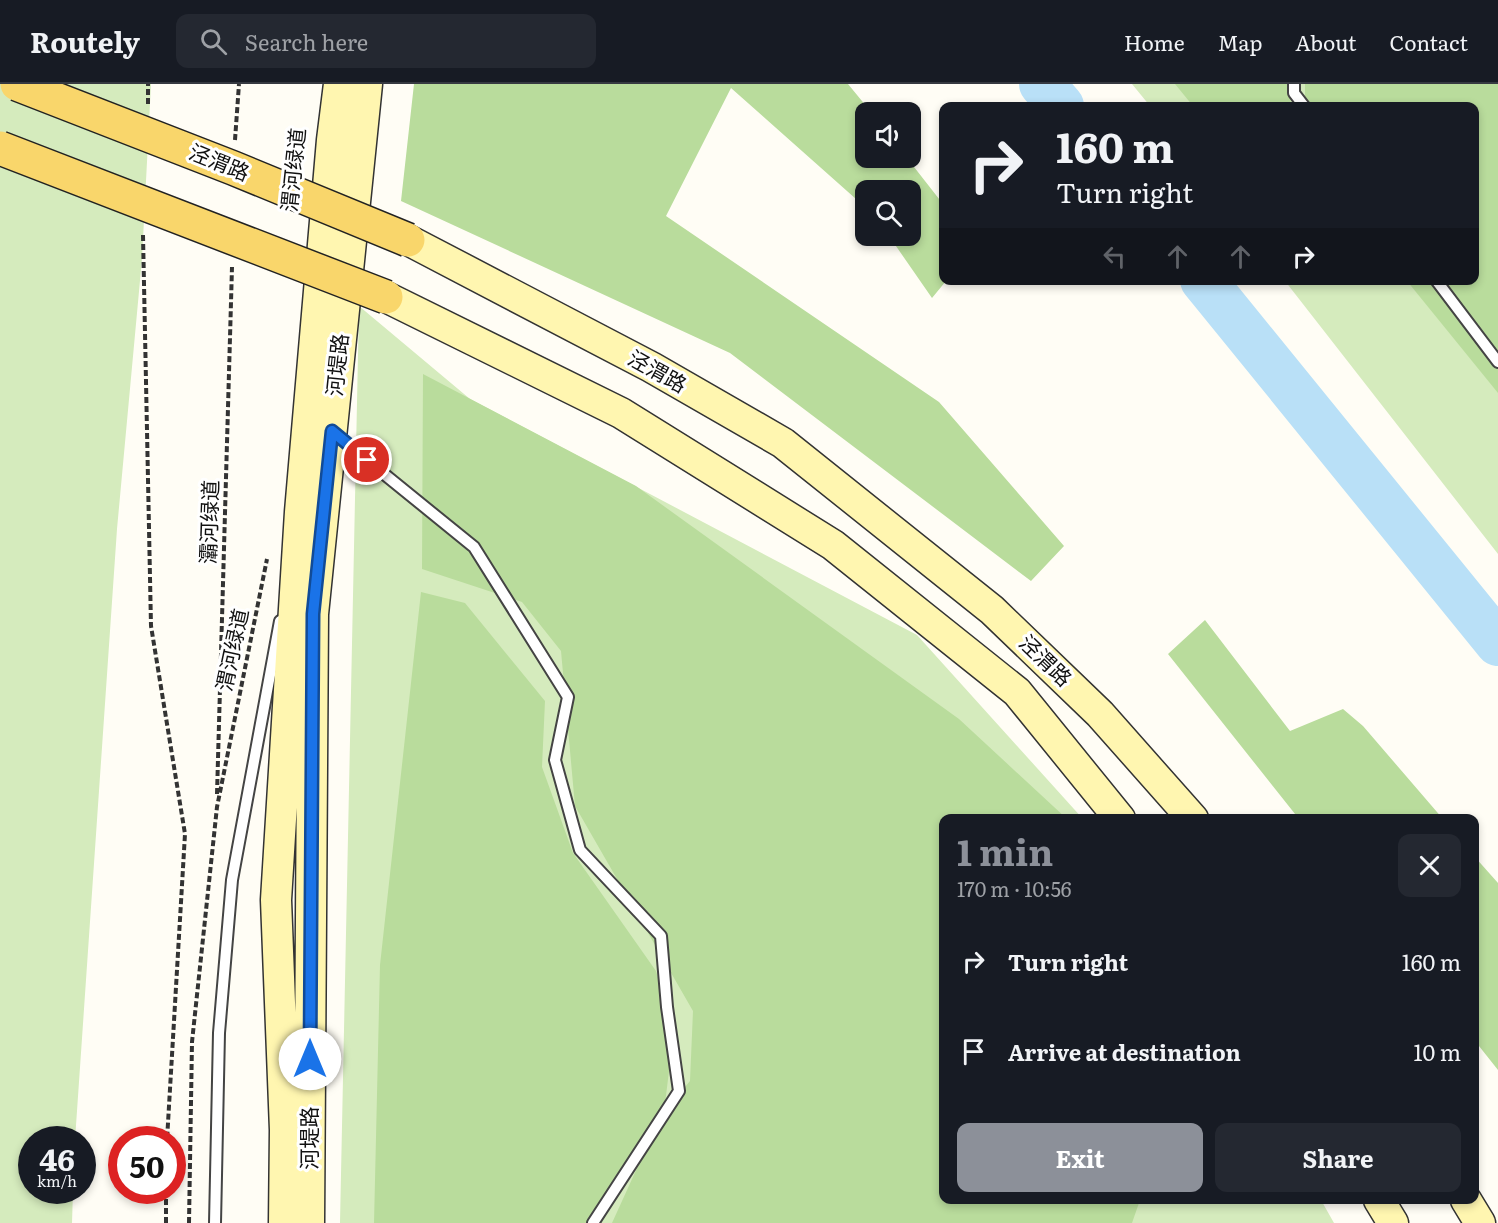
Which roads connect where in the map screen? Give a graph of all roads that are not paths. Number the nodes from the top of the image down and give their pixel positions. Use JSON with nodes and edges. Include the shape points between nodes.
{"nodes":[{"id":1,"x":17,"y":84,"type":"edge"},
{"id":2,"x":339,"y":84,"type":"edge"},
{"id":3,"x":367,"y":84,"type":"edge"},
{"id":4,"x":1294,"y":84,"type":"edge"},
{"id":5,"x":1301,"y":102,"type":"edge"},
{"id":6,"x":0,"y":148,"type":"edge"},
{"id":7,"x":408,"y":240,"type":"joint"},
{"id":8,"x":1440,"y":285,"type":"edge"},
{"id":9,"x":386,"y":297,"type":"joint"},
{"id":10,"x":1498,"y":362,"type":"edge"},
{"id":11,"x":332,"y":431,"type":"junction"},
{"id":12,"x":300,"y":512,"type":"junction"},
{"id":13,"x":283,"y":604,"type":"dead end"},
{"id":14,"x":281,"y":615,"type":"dead end"},
{"id":15,"x":1116,"y":814,"type":"edge"},
{"id":16,"x":1189,"y":814,"type":"edge"},
{"id":17,"x":1381,"y":1204,"type":"edge"},
{"id":18,"x":1468,"y":1204,"type":"edge"},
{"id":19,"x":215,"y":1223,"type":"edge"},
{"id":20,"x":284,"y":1223,"type":"edge"},
{"id":21,"x":309,"y":1223,"type":"edge"},
{"id":22,"x":593,"y":1223,"type":"edge"},
{"id":23,"x":1393,"y":1223,"type":"edge"},
{"id":24,"x":1480,"y":1223,"type":"edge"}],
"edges":[{"from":1,"to":7,"type":"main road","name":"泾渭路","bridge":true},
{"from":2,"to":12,"type":"main road","name":"河堤路"},
{"from":3,"to":11,"type":"main road","name":"河堤路"},
{"from":4,"to":5,"type":"lane","via":[[1294,93]]},
{"from":6,"to":9,"type":"main road","name":"泾渭路","bridge":true},
{"from":7,"to":16,"type":"main road","name":"泾渭路","via":[[651,367],[783,443],[992,610],[1100,714]]},
{"from":8,"to":10,"type":"lane"},
{"from":9,"to":15,"type":"main road","name":"泾渭路","via":[[621,413],[833,546],[1017,692]]},
{"from":11,"to":21,"type":"main road","name":"河堤路","via":[[313,614]]},
{"from":11,"to":22,"type":"lane","via":[[474,547],[568,697],[555,760],[580,850],[661,936],[679,1091]]},
{"from":12,"to":13,"type":"lane"},
{"from":12,"to":20,"type":"main road","name":"河堤路","via":[[276,900],[285,1130]]},
{"from":14,"to":19,"type":"lane","via":[[232,880],[219,1034]]},
{"from":17,"to":23,"type":"main road"},
{"from":18,"to":24,"type":"main road"}]}
